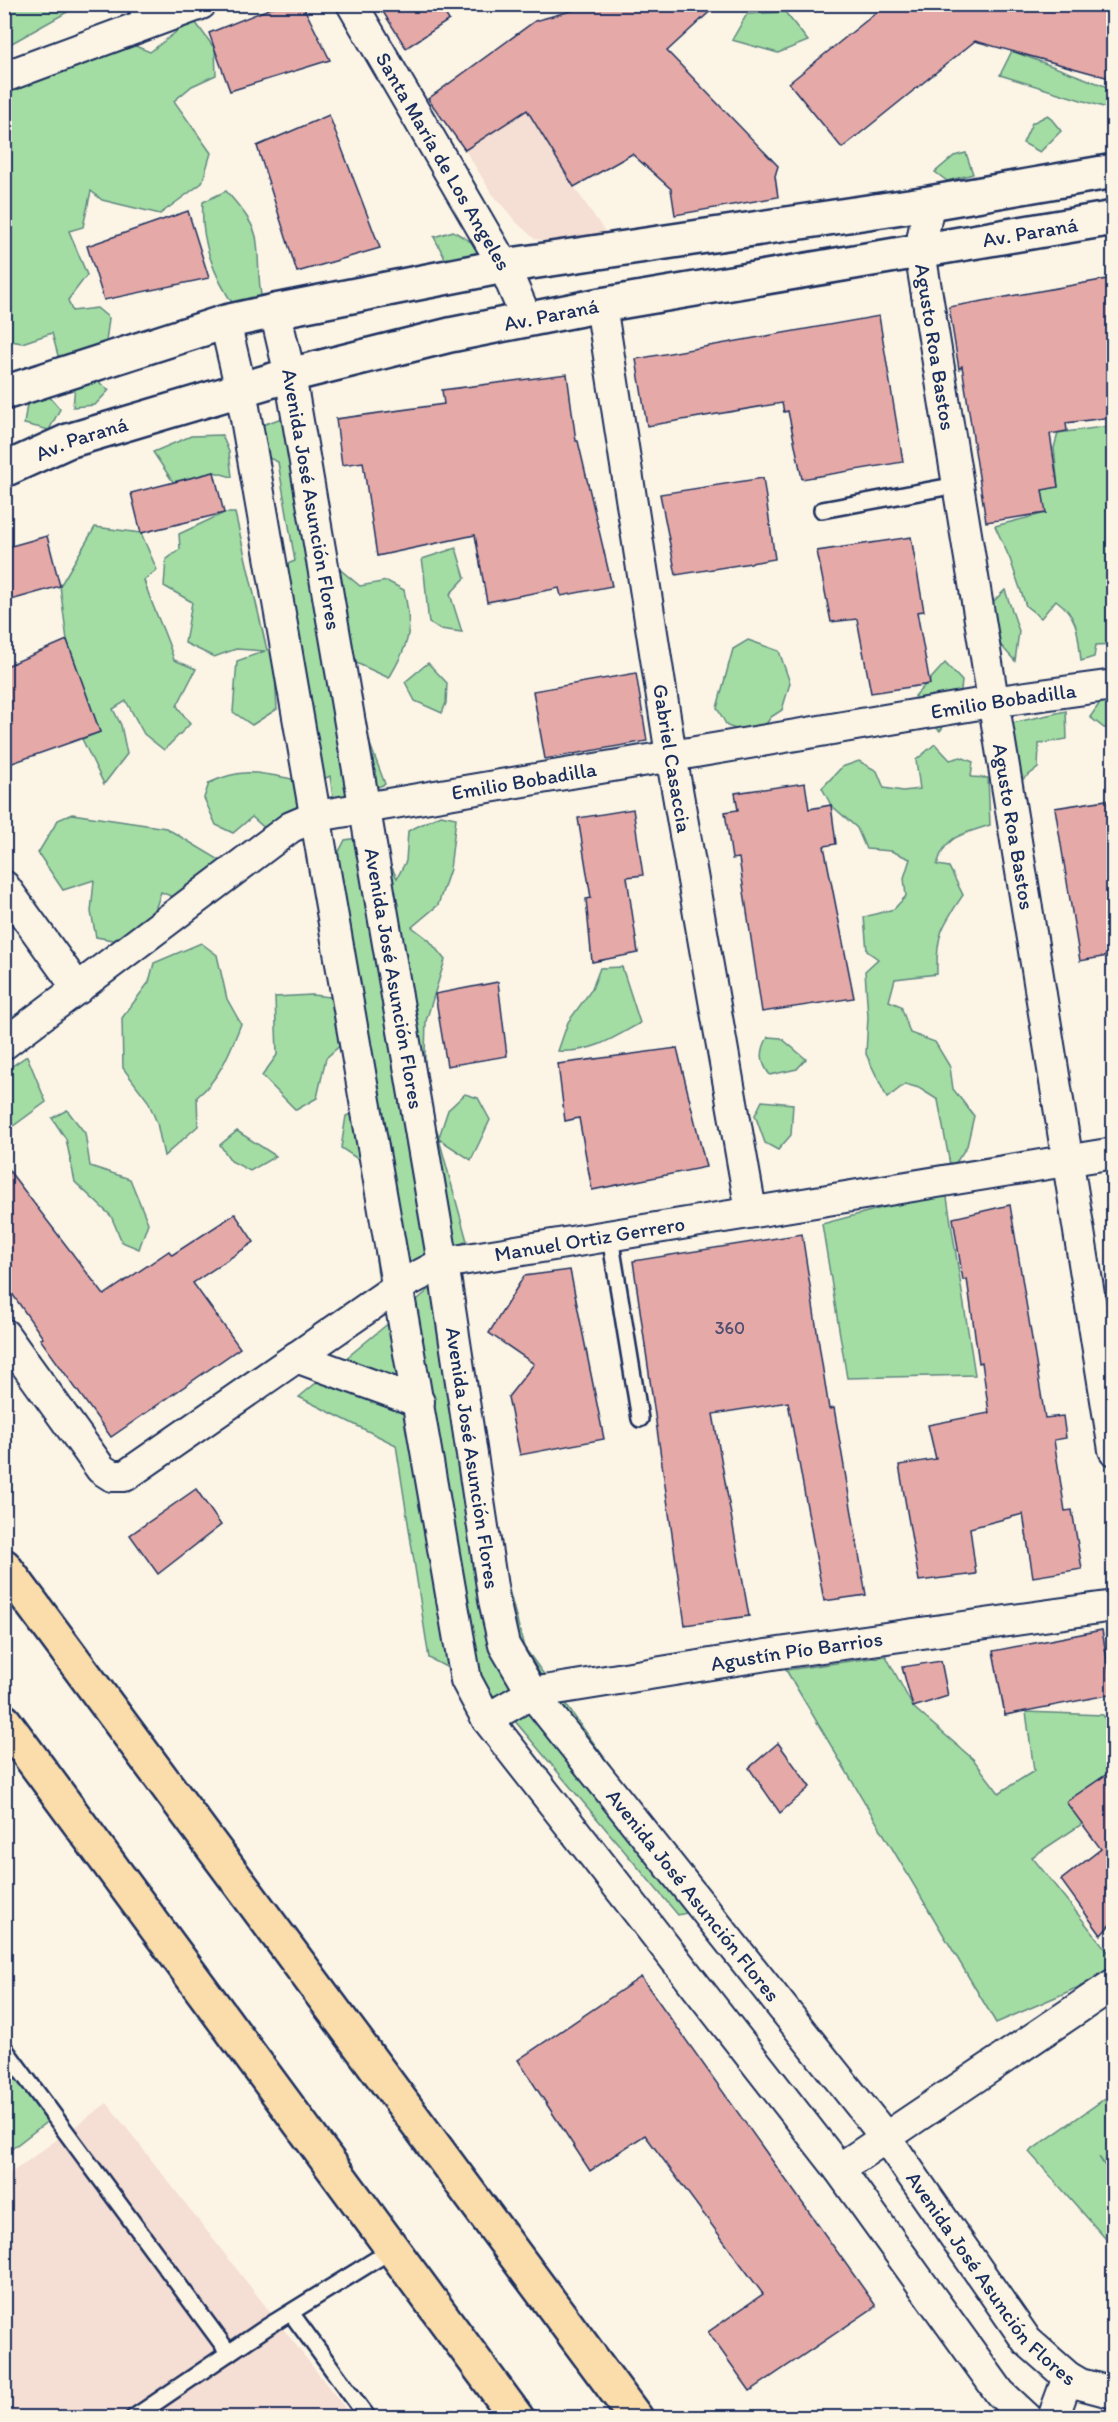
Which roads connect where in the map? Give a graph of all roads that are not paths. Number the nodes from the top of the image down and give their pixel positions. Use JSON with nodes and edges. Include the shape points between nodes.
{"nodes":[{"id":1,"x":201,"y":4,"type":"edge"},
{"id":2,"x":352,"y":4,"type":"edge"},
{"id":3,"x":141,"y":14,"type":"edge"},
{"id":4,"x":4,"y":77,"type":"edge"},
{"id":5,"x":1113,"y":171,"type":"edge"},
{"id":6,"x":929,"y":203,"type":"junction"},
{"id":7,"x":1113,"y":218,"type":"edge"},
{"id":8,"x":920,"y":252,"type":"junction"},
{"id":9,"x":504,"y":266,"type":"junction"},
{"id":10,"x":602,"y":305,"type":"junction"},
{"id":11,"x":275,"y":311,"type":"junction"},
{"id":12,"x":527,"y":320,"type":"junction"},
{"id":13,"x":225,"y":322,"type":"junction"},
{"id":14,"x":290,"y":375,"type":"junction"},
{"id":15,"x":241,"y":390,"type":"junction"},
{"id":16,"x":4,"y":393,"type":"edge"},
{"id":17,"x":4,"y":470,"type":"edge"},
{"id":18,"x":957,"y":485,"type":"junction"},
{"id":19,"x":822,"y":510,"type":"dead end"},
{"id":20,"x":1113,"y":685,"type":"edge"},
{"id":21,"x":991,"y":702,"type":"junction"},
{"id":22,"x":671,"y":755,"type":"junction"},
{"id":23,"x":363,"y":808,"type":"junction"},
{"id":24,"x":317,"y":816,"type":"junction"},
{"id":25,"x":4,"y":886,"type":"edge"},
{"id":26,"x":78,"y":989,"type":"junction"},
{"id":27,"x":4,"y":1044,"type":"edge"},
{"id":28,"x":1113,"y":1153,"type":"edge"},
{"id":29,"x":1070,"y":1160,"type":"junction"},
{"id":30,"x":751,"y":1211,"type":"junction"},
{"id":31,"x":610,"y":1237,"type":"junction"},
{"id":32,"x":443,"y":1263,"type":"junction"},
{"id":33,"x":399,"y":1286,"type":"junction"},
{"id":34,"x":4,"y":1334,"type":"edge"},
{"id":35,"x":296,"y":1357,"type":"junction"},
{"id":36,"x":419,"y":1402,"type":"junction"},
{"id":37,"x":640,"y":1419,"type":"dead end"},
{"id":38,"x":1113,"y":1450,"type":"edge"},
{"id":39,"x":4,"y":1566,"type":"edge"},
{"id":40,"x":1113,"y":1606,"type":"edge"},
{"id":41,"x":532,"y":1693,"type":"junction"},
{"id":42,"x":487,"y":1719,"type":"junction"},
{"id":43,"x":4,"y":1721,"type":"edge"},
{"id":44,"x":1113,"y":1984,"type":"edge"},
{"id":45,"x":4,"y":2048,"type":"edge"},
{"id":46,"x":887,"y":2139,"type":"junction"},
{"id":47,"x":839,"y":2169,"type":"junction"},
{"id":48,"x":393,"y":2249,"type":"junction"},
{"id":49,"x":291,"y":2313,"type":"junction"},
{"id":50,"x":229,"y":2353,"type":"junction"},
{"id":51,"x":1068,"y":2377,"type":"junction"},
{"id":52,"x":1113,"y":2393,"type":"edge"},
{"id":53,"x":133,"y":2418,"type":"edge"},
{"id":54,"x":368,"y":2418,"type":"edge"},
{"id":55,"x":516,"y":2418,"type":"edge"},
{"id":56,"x":636,"y":2418,"type":"edge"},
{"id":57,"x":1027,"y":2418,"type":"edge"},
{"id":58,"x":1053,"y":2418,"type":"edge"}],
"edges":[{"from":1,"to":3,"type":"street"},
{"from":2,"to":9,"type":"street","name":"Santa María de Los Angeles"},
{"from":3,"to":4,"type":"street"},
{"from":5,"to":6,"type":"street"},
{"from":6,"to":8,"type":"street","name":"Agusto Roa Bastos"},
{"from":6,"to":9,"type":"street"},
{"from":7,"to":8,"type":"street","name":"Av. Paraná"},
{"from":8,"to":10,"type":"street","name":"Av. Paraná"},
{"from":8,"to":18,"type":"street","name":"Agusto Roa Bastos"},
{"from":9,"to":11,"type":"street"},
{"from":9,"to":12,"type":"street","name":"Santa María de Los Angeles"},
{"from":10,"to":12,"type":"street","name":"Av. Paraná"},
{"from":10,"to":22,"type":"street","name":"Gabriel Casaccia"},
{"from":11,"to":13,"type":"street"},
{"from":11,"to":14,"type":"street","name":"Avenida José Asunción Flores"},
{"from":12,"to":14,"type":"street","name":"Av. Paraná"},
{"from":13,"to":15,"type":"street","name":"Avenida José Asunción Flores"},
{"from":13,"to":16,"type":"street"},
{"from":14,"to":15,"type":"street","name":"Av. Paraná"},
{"from":14,"to":23,"type":"street","name":"Avenida José Asunción Flores"},
{"from":15,"to":17,"type":"street","name":"Av. Paraná","via":[[68,441]]},
{"from":15,"to":24,"type":"street","name":"Avenida José Asunción Flores"},
{"from":18,"to":19,"type":"lane"},
{"from":18,"to":21,"type":"street","name":"Agusto Roa Bastos"},
{"from":20,"to":21,"type":"street","name":"Emilio Bobadilla"},
{"from":21,"to":22,"type":"street","name":"Emilio Bobadilla"},
{"from":21,"to":29,"type":"street","name":"Agusto Roa Bastos"},
{"from":22,"to":23,"type":"street","name":"Emilio Bobadilla"},
{"from":22,"to":30,"type":"street","name":"Gabriel Casaccia"},
{"from":23,"to":24,"type":"street","name":"Emilio Bobadilla"},
{"from":23,"to":32,"type":"street","name":"Avenida José Asunción Flores"},
{"from":24,"to":26,"type":"street","name":"Emilio Bobadilla","via":[[291,827]]},
{"from":24,"to":33,"type":"street","name":"Avenida José Asunción Flores"},
{"from":25,"to":26,"type":"street"},
{"from":26,"to":27,"type":"street","name":"Emilio Bobadilla"},
{"from":28,"to":29,"type":"street","name":"Manuel Ortiz Gerrero"},
{"from":29,"to":30,"type":"street","name":"Manuel Ortiz Gerrero"},
{"from":29,"to":38,"type":"street","name":"Agusto Roa Bastos"},
{"from":30,"to":31,"type":"street","name":"Manuel Ortiz Gerrero"},
{"from":31,"to":32,"type":"street","name":"Manuel Ortiz Gerrero"},
{"from":31,"to":37,"type":"lane"},
{"from":32,"to":33,"type":"street","name":"Manuel Ortiz Gerrero"},
{"from":32,"to":41,"type":"street","name":"Avenida José Asunción Flores","via":[[494,1600],[504,1645]]},
{"from":33,"to":35,"type":"street","name":"Manuel Ortiz Gerrero"},
{"from":33,"to":36,"type":"street","name":"Avenida José Asunción Flores"},
{"from":34,"to":35,"type":"street","name":"Manuel Ortiz Gerrero","via":[[101,1469],[112,1476],[125,1476]]},
{"from":35,"to":36,"type":"street"},
{"from":36,"to":42,"type":"street","name":"Avenida José Asunción Flores","via":[[466,1680]]},
{"from":39,"to":56,"type":"highway"},
{"from":40,"to":41,"type":"street","name":"Agustín Pío Barrios"},
{"from":41,"to":42,"type":"street","name":"Agustín Pío Barrios"},
{"from":41,"to":46,"type":"street","name":"Avenida José Asunción Flores"},
{"from":42,"to":47,"type":"street","name":"Avenida José Asunción Flores"},
{"from":43,"to":48,"type":"highway"},
{"from":44,"to":46,"type":"street"},
{"from":45,"to":50,"type":"lane"},
{"from":46,"to":47,"type":"street"},
{"from":46,"to":51,"type":"street","name":"Avenida José Asunción Flores","via":[[1028,2340]]},
{"from":47,"to":57,"type":"street","name":"Avenida José Asunción Flores","via":[[1000,2393]]},
{"from":48,"to":49,"type":"lane"},
{"from":48,"to":55,"type":"highway"},
{"from":49,"to":50,"type":"lane"},
{"from":49,"to":54,"type":"lane"},
{"from":50,"to":53,"type":"lane"},
{"from":51,"to":52,"type":"street","name":"Avenida José Asunción Flores"},
{"from":51,"to":58,"type":"street"}]}
